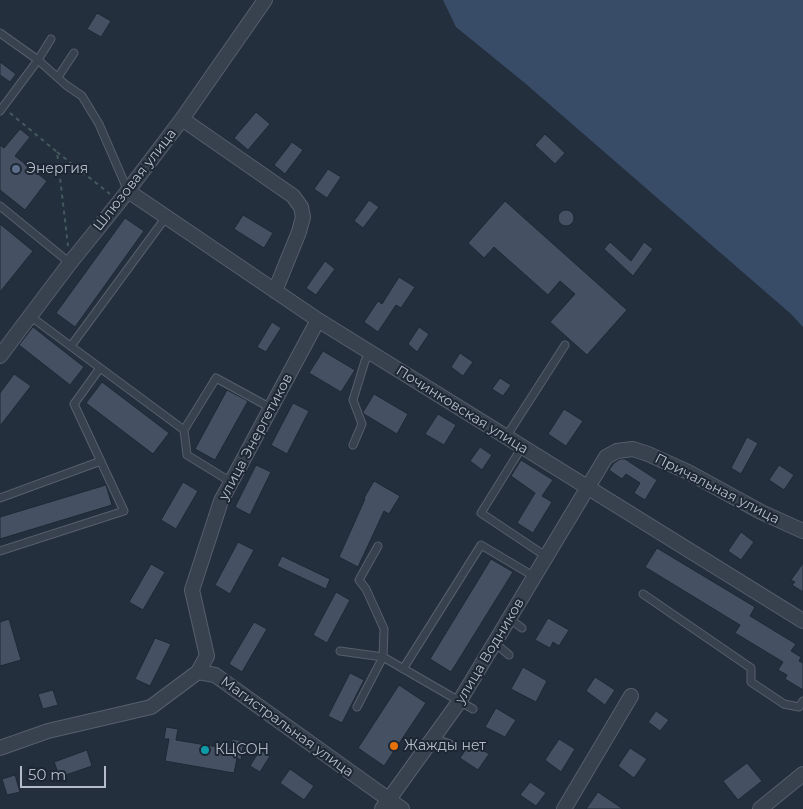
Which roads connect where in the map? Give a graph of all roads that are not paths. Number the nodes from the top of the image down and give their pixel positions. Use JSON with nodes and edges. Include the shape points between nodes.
{"nodes":[{"id":1,"x":265,"y":0,"type":"edge"},
{"id":2,"x":0,"y":33,"type":"edge"},
{"id":3,"x":50,"y":40,"type":"dead end"},
{"id":4,"x":74,"y":52,"type":"dead end"},
{"id":5,"x":38,"y":60,"type":"junction"},
{"id":6,"x":58,"y":78,"type":"junction"},
{"id":7,"x":2,"y":109,"type":"edge"},
{"id":8,"x":182,"y":119,"type":"junction"},
{"id":9,"x":124,"y":196,"type":"junction"},
{"id":10,"x":0,"y":206,"type":"edge"},
{"id":11,"x":166,"y":217,"type":"junction"},
{"id":12,"x":70,"y":264,"type":"junction"},
{"id":13,"x":275,"y":291,"type":"junction"},
{"id":14,"x":30,"y":316,"type":"junction"},
{"id":15,"x":318,"y":320,"type":"junction"},
{"id":16,"x":565,"y":344,"type":"dead end"},
{"id":17,"x":71,"y":346,"type":"junction"},
{"id":18,"x":370,"y":353,"type":"junction"},
{"id":19,"x":0,"y":356,"type":"edge"},
{"id":20,"x":100,"y":368,"type":"junction"},
{"id":21,"x":271,"y":408,"type":"junction"},
{"id":22,"x":184,"y":430,"type":"junction"},
{"id":23,"x":506,"y":437,"type":"junction"},
{"id":24,"x":353,"y":445,"type":"dead end"},
{"id":25,"x":522,"y":448,"type":"junction"},
{"id":26,"x":101,"y":461,"type":"junction"},
{"id":27,"x":231,"y":482,"type":"junction"},
{"id":28,"x":589,"y":487,"type":"junction"},
{"id":29,"x":0,"y":498,"type":"edge"},
{"id":30,"x":803,"y":531,"type":"edge"},
{"id":31,"x":378,"y":546,"type":"dead end"},
{"id":32,"x":0,"y":551,"type":"edge"},
{"id":33,"x":547,"y":557,"type":"junction"},
{"id":34,"x":535,"y":577,"type":"junction"},
{"id":35,"x":643,"y":594,"type":"dead end"},
{"id":36,"x":510,"y":619,"type":"junction"},
{"id":37,"x":803,"y":620,"type":"edge"},
{"id":38,"x":522,"y":628,"type":"dead end"},
{"id":39,"x":495,"y":643,"type":"junction"},
{"id":40,"x":340,"y":651,"type":"dead end"},
{"id":41,"x":509,"y":655,"type":"dead end"},
{"id":42,"x":383,"y":657,"type":"junction"},
{"id":43,"x":403,"y":669,"type":"junction"},
{"id":44,"x":198,"y":672,"type":"junction"},
{"id":45,"x":631,"y":696,"type":"dead end"},
{"id":46,"x":803,"y":701,"type":"edge"},
{"id":47,"x":459,"y":702,"type":"junction"},
{"id":48,"x":357,"y":707,"type":"dead end"},
{"id":49,"x":473,"y":709,"type":"dead end"},
{"id":50,"x":433,"y":738,"type":"junction"},
{"id":51,"x":450,"y":744,"type":"dead end"},
{"id":52,"x":0,"y":748,"type":"edge"},
{"id":53,"x":803,"y":774,"type":"edge"},
{"id":54,"x":385,"y":804,"type":"edge"},
{"id":55,"x":402,"y":809,"type":"edge"},
{"id":56,"x":564,"y":809,"type":"edge"},
{"id":57,"x":760,"y":809,"type":"edge"}],
"edges":[{"from":1,"to":8,"type":"street","name":"Шлюзовая улица"},
{"from":2,"to":5,"type":"lane"},
{"from":3,"to":5,"type":"lane"},
{"from":4,"to":6,"type":"lane"},
{"from":5,"to":6,"type":"lane"},
{"from":5,"to":7,"type":"lane"},
{"from":6,"to":9,"type":"lane","via":[[82,96],[99,124]]},
{"from":8,"to":9,"type":"street","name":"Шлюзовая улица"},
{"from":8,"to":13,"type":"street","via":[[293,196],[301,208],[303,217],[299,232]]},
{"from":9,"to":11,"type":"street","name":"Починковская улица"},
{"from":9,"to":12,"type":"street","name":"Шлюзовая улица"},
{"from":10,"to":12,"type":"lane"},
{"from":11,"to":13,"type":"street","name":"Починковская улица"},
{"from":11,"to":17,"type":"lane"},
{"from":12,"to":14,"type":"street","name":"Шлюзовая улица"},
{"from":13,"to":15,"type":"street","name":"Починковская улица"},
{"from":14,"to":17,"type":"lane"},
{"from":14,"to":19,"type":"street","name":"Шлюзовая улица"},
{"from":15,"to":18,"type":"street","name":"Починковская улица"},
{"from":15,"to":21,"type":"street","name":"улица Энергетиков"},
{"from":16,"to":23,"type":"lane"},
{"from":17,"to":20,"type":"lane"},
{"from":18,"to":23,"type":"street","name":"Починковская улица"},
{"from":18,"to":24,"type":"lane","via":[[353,400],[362,424]]},
{"from":20,"to":22,"type":"lane"},
{"from":20,"to":26,"type":"lane","via":[[74,404]]},
{"from":21,"to":22,"type":"lane","via":[[216,378]]},
{"from":21,"to":27,"type":"street","name":"улица Энергетиков"},
{"from":22,"to":27,"type":"lane","via":[[187,455]]},
{"from":23,"to":25,"type":"street","name":"Починковская улица"},
{"from":25,"to":28,"type":"street","name":"Починковская улица"},
{"from":25,"to":33,"type":"lane","via":[[481,513]]},
{"from":26,"to":29,"type":"lane"},
{"from":26,"to":32,"type":"lane","via":[[124,511]]},
{"from":27,"to":44,"type":"street","name":"улица Энергетиков","via":[[221,501],[192,590],[207,656]]},
{"from":28,"to":30,"type":"street","name":"Причальная улица","via":[[606,457],[633,449],[688,472]]},
{"from":28,"to":33,"type":"street","name":"улица Водников"},
{"from":28,"to":37,"type":"street","name":"Починковская улица"},
{"from":31,"to":42,"type":"lane","via":[[359,580],[384,629]]},
{"from":33,"to":34,"type":"street","name":"улица Водников"},
{"from":34,"to":36,"type":"street","name":"улица Водников"},
{"from":34,"to":43,"type":"lane","via":[[481,544]]},
{"from":35,"to":46,"type":"lane","via":[[751,668],[751,682],[784,704],[799,707]]},
{"from":36,"to":38,"type":"lane"},
{"from":36,"to":39,"type":"street","name":"улица Водников"},
{"from":39,"to":41,"type":"lane"},
{"from":39,"to":47,"type":"street","name":"улица Водников"},
{"from":40,"to":42,"type":"lane"},
{"from":42,"to":43,"type":"lane"},
{"from":42,"to":48,"type":"lane"},
{"from":43,"to":47,"type":"lane"},
{"from":44,"to":52,"type":"street","via":[[151,707],[48,731]]},
{"from":44,"to":54,"type":"street","name":"Магистральная улица","via":[[215,675]]},
{"from":45,"to":56,"type":"street"},
{"from":47,"to":49,"type":"lane"},
{"from":47,"to":50,"type":"street","name":"улица Водников"},
{"from":50,"to":51,"type":"lane"},
{"from":50,"to":54,"type":"street","name":"улица Водников"},
{"from":53,"to":57,"type":"street"},
{"from":54,"to":55,"type":"street","name":"Магистральная улица"}]}
